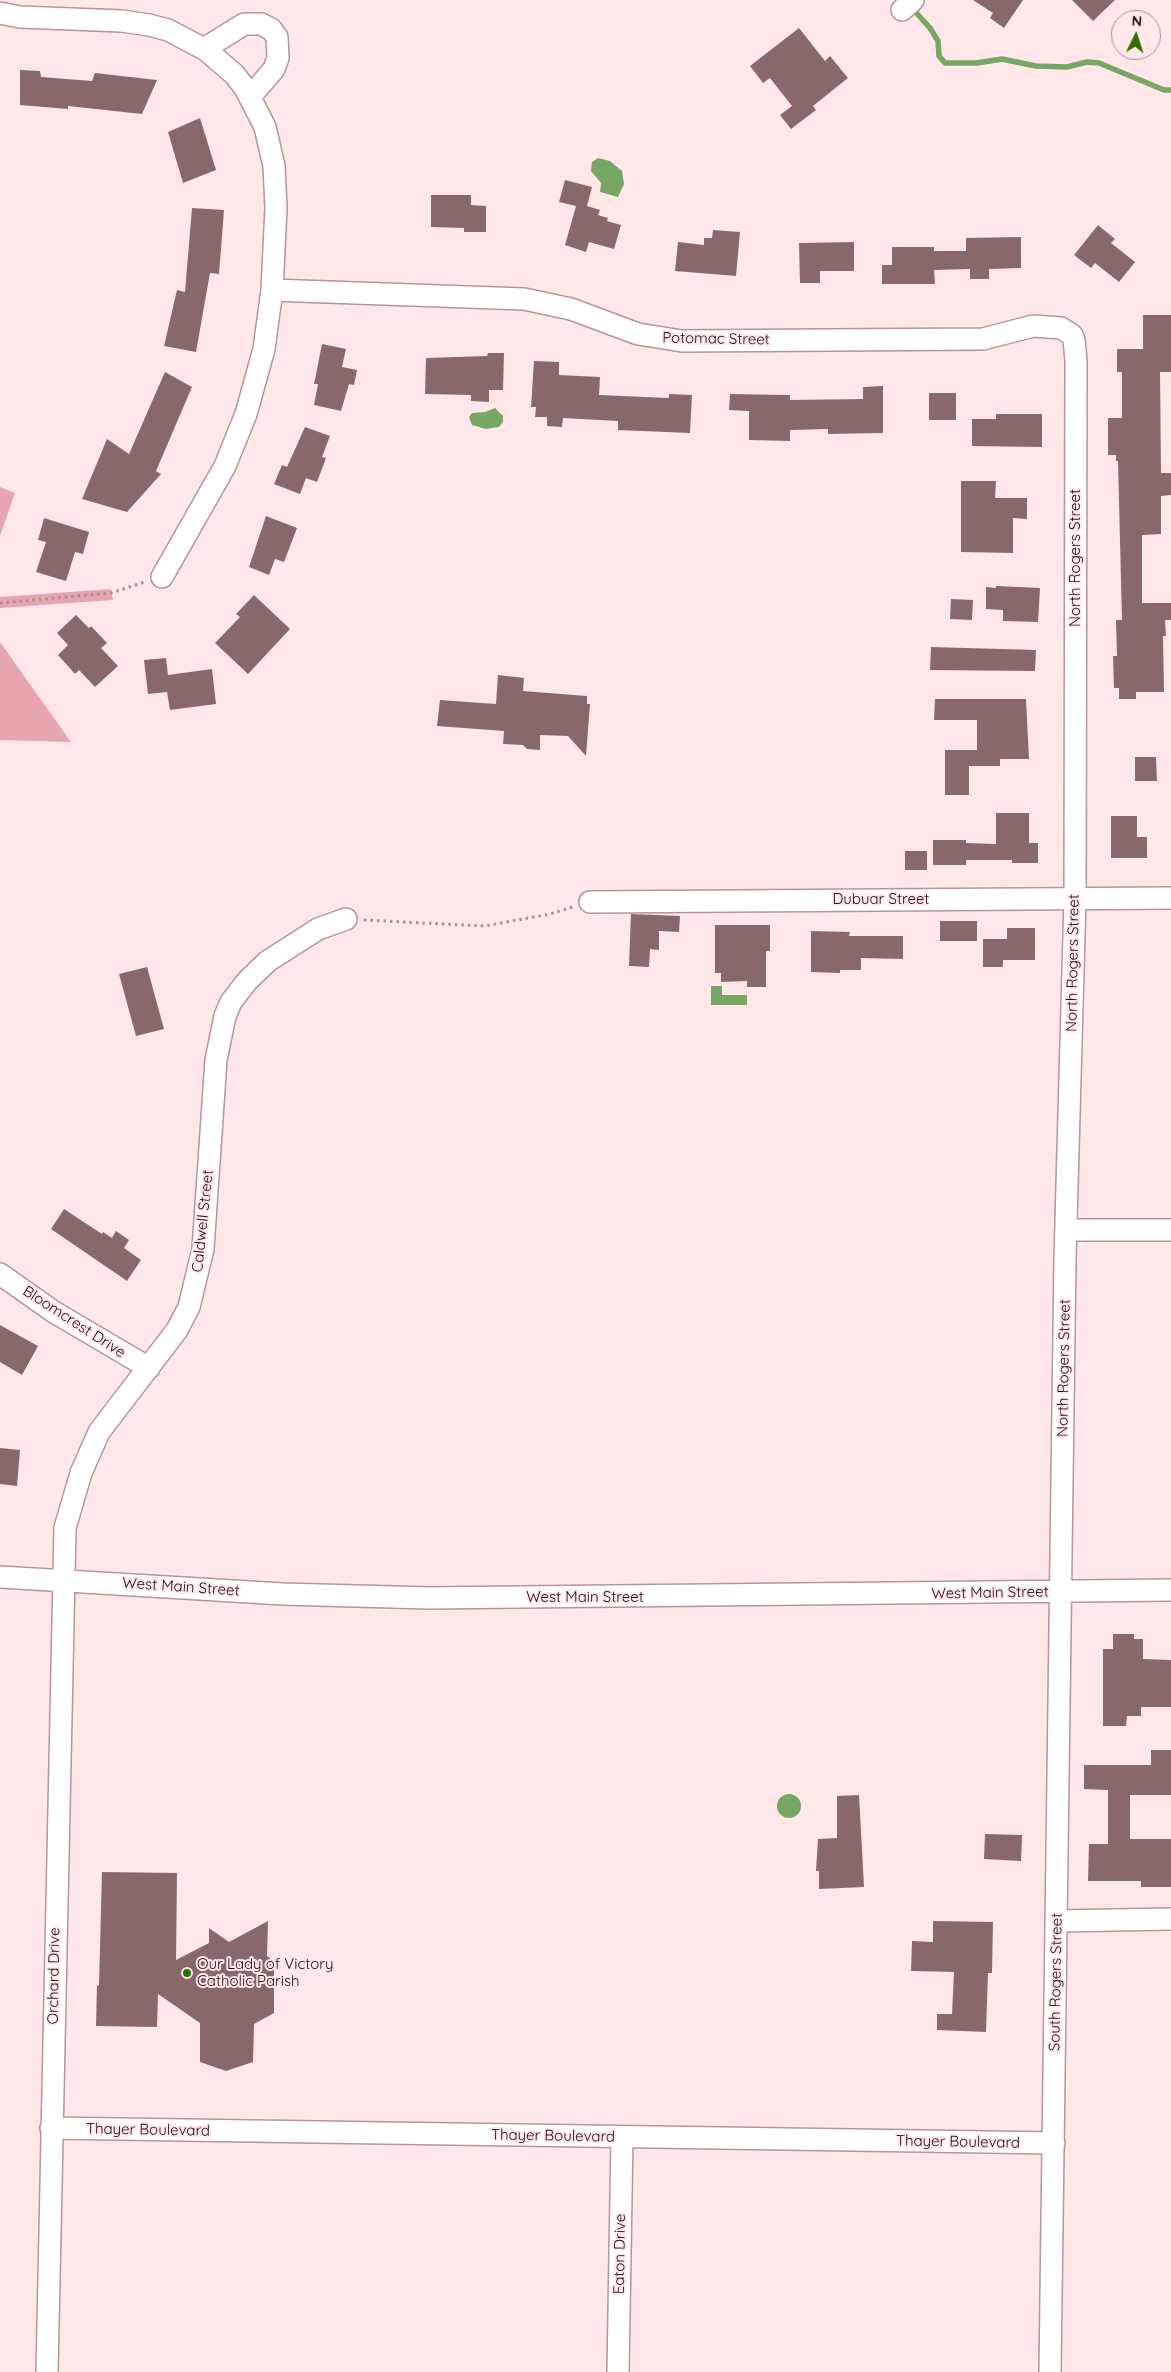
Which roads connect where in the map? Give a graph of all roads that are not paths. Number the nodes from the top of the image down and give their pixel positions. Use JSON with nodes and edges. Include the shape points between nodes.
{"nodes":[{"id":1,"x":0,"y":13,"type":"edge"},
{"id":2,"x":204,"y":49,"type":"junction"},
{"id":3,"x":250,"y":97,"type":"junction"},
{"id":4,"x":272,"y":290,"type":"junction"},
{"id":5,"x":1072,"y":335,"type":"joint"},
{"id":6,"x":162,"y":576,"type":"road end"},
{"id":7,"x":1171,"y":898,"type":"edge"},
{"id":8,"x":1075,"y":899,"type":"junction"},
{"id":9,"x":590,"y":902,"type":"road end"},
{"id":10,"x":346,"y":919,"type":"road end"},
{"id":11,"x":1066,"y":1230,"type":"junction"},
{"id":12,"x":1171,"y":1230,"type":"edge"},
{"id":13,"x":0,"y":1274,"type":"edge"},
{"id":14,"x":149,"y":1368,"type":"junction"},
{"id":15,"x":0,"y":1577,"type":"edge"},
{"id":16,"x":63,"y":1580,"type":"junction"},
{"id":17,"x":1171,"y":1590,"type":"edge"},
{"id":18,"x":1060,"y":1592,"type":"junction"},
{"id":19,"x":1171,"y":1919,"type":"edge"},
{"id":20,"x":1056,"y":1921,"type":"junction"},
{"id":21,"x":51,"y":2128,"type":"junction"},
{"id":22,"x":622,"y":2137,"type":"junction"},
{"id":23,"x":1054,"y":2143,"type":"junction"},
{"id":24,"x":47,"y":2372,"type":"edge"},
{"id":25,"x":618,"y":2372,"type":"edge"},
{"id":26,"x":1050,"y":2372,"type":"edge"}],
"edges":[{"from":1,"to":2,"type":"street","via":[[149,25],[168,30]]},
{"from":2,"to":3,"type":"street","via":[[234,74]]},
{"from":2,"to":3,"type":"street","via":[[244,24],[261,24],[271,29],[277,37],[278,58],[274,69]]},
{"from":3,"to":4,"type":"street","via":[[265,127],[274,166],[276,208]]},
{"from":4,"to":5,"type":"street","name":"Potomac Street","via":[[524,299],[571,309],[638,334],[682,341],[983,338],[1033,326],[1055,326]]},
{"from":4,"to":6,"type":"street","via":[[264,349],[246,414],[225,466]]},
{"from":5,"to":8,"type":"street","name":"North Rogers Street","via":[[1076,360]]},
{"from":7,"to":8,"type":"street","name":"Dubuar Street"},
{"from":8,"to":9,"type":"street","name":"Dubuar Street"},
{"from":8,"to":11,"type":"street","name":"North Rogers Street"},
{"from":10,"to":14,"type":"street","name":"Caldwell Street","via":[[318,929],[268,961],[231,1002],[216,1060],[200,1267],[177,1330]]},
{"from":11,"to":12,"type":"street"},
{"from":11,"to":18,"type":"street","name":"North Rogers Street"},
{"from":13,"to":14,"type":"street","name":"Bloomcrest Drive","via":[[54,1312]]},
{"from":14,"to":16,"type":"street","name":"Caldwell Street","via":[[111,1415],[88,1452],[65,1528]]},
{"from":15,"to":16,"type":"street","name":"West Main Street"},
{"from":16,"to":18,"type":"street","name":"West Main Street","via":[[283,1594],[429,1598]]},
{"from":16,"to":21,"type":"street","name":"Orchard Drive"},
{"from":17,"to":18,"type":"street","name":"West Main Street"},
{"from":18,"to":20,"type":"street","name":"South Rogers Street"},
{"from":19,"to":20,"type":"street"},
{"from":20,"to":23,"type":"street","name":"South Rogers Street"},
{"from":21,"to":22,"type":"street","name":"Thayer Boulevard"},
{"from":21,"to":24,"type":"street","name":"Orchard Drive"},
{"from":22,"to":23,"type":"street","name":"Thayer Boulevard"},
{"from":22,"to":25,"type":"street","name":"Eaton Drive"},
{"from":23,"to":26,"type":"street","name":"South Rogers Street"}]}
